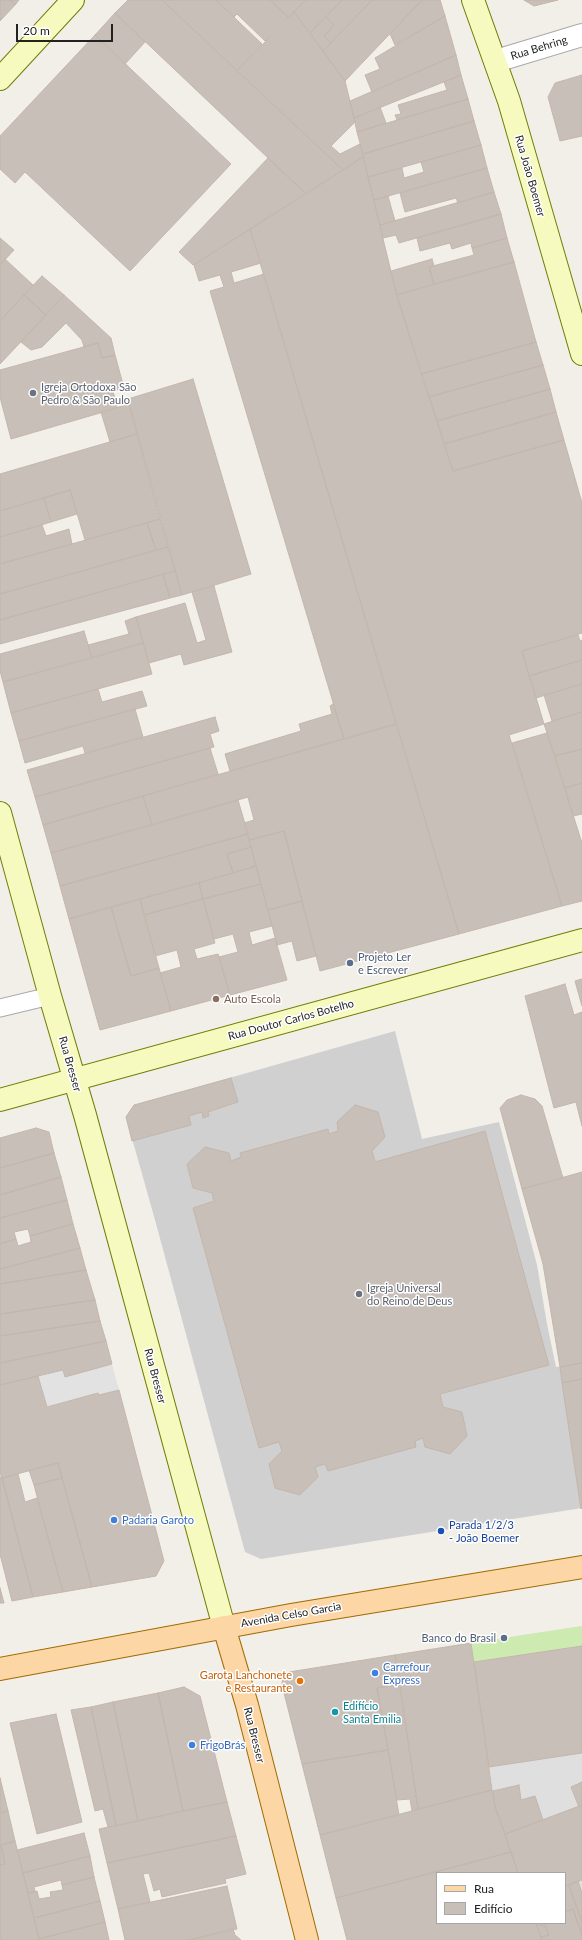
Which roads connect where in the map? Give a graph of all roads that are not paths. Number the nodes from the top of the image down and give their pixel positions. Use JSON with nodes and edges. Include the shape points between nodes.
{"nodes":[{"id":1,"x":73,"y":0,"type":"edge"},
{"id":2,"x":473,"y":0,"type":"edge"},
{"id":3,"x":582,"y":35,"type":"edge"},
{"id":4,"x":496,"y":61,"type":"junction"},
{"id":5,"x":0,"y":79,"type":"edge"},
{"id":6,"x":582,"y":354,"type":"edge"},
{"id":7,"x":0,"y":813,"type":"edge"},
{"id":8,"x":582,"y":940,"type":"edge"},
{"id":9,"x":50,"y":996,"type":"junction"},
{"id":10,"x":0,"y":1008,"type":"edge"},
{"id":11,"x":74,"y":1078,"type":"junction"},
{"id":12,"x":0,"y":1100,"type":"edge"},
{"id":13,"x":582,"y":1567,"type":"edge"},
{"id":14,"x":224,"y":1627,"type":"junction"},
{"id":15,"x":0,"y":1669,"type":"edge"},
{"id":16,"x":307,"y":1940,"type":"edge"}],
"edges":[{"from":1,"to":5,"type":"main road"},
{"from":2,"to":4,"type":"main road","name":"Rua João Boemer"},
{"from":3,"to":4,"type":"street","name":"Rua Behring"},
{"from":4,"to":6,"type":"main road","name":"Rua João Boemer"},
{"from":7,"to":9,"type":"main road","name":"Rua Bresser"},
{"from":8,"to":11,"type":"main road","name":"Rua Doutor Carlos Botelho"},
{"from":9,"to":10,"type":"lane"},
{"from":9,"to":11,"type":"main road","name":"Rua Bresser"},
{"from":11,"to":12,"type":"main road","name":"Rua Doutor Carlos Botelho"},
{"from":11,"to":14,"type":"main road","name":"Rua Bresser"},
{"from":13,"to":14,"type":"main road","name":"Avenida Celso Garcia"},
{"from":14,"to":15,"type":"main road","name":"Avenida Celso Garcia"},
{"from":14,"to":16,"type":"main road","name":"Rua Bresser"}]}
